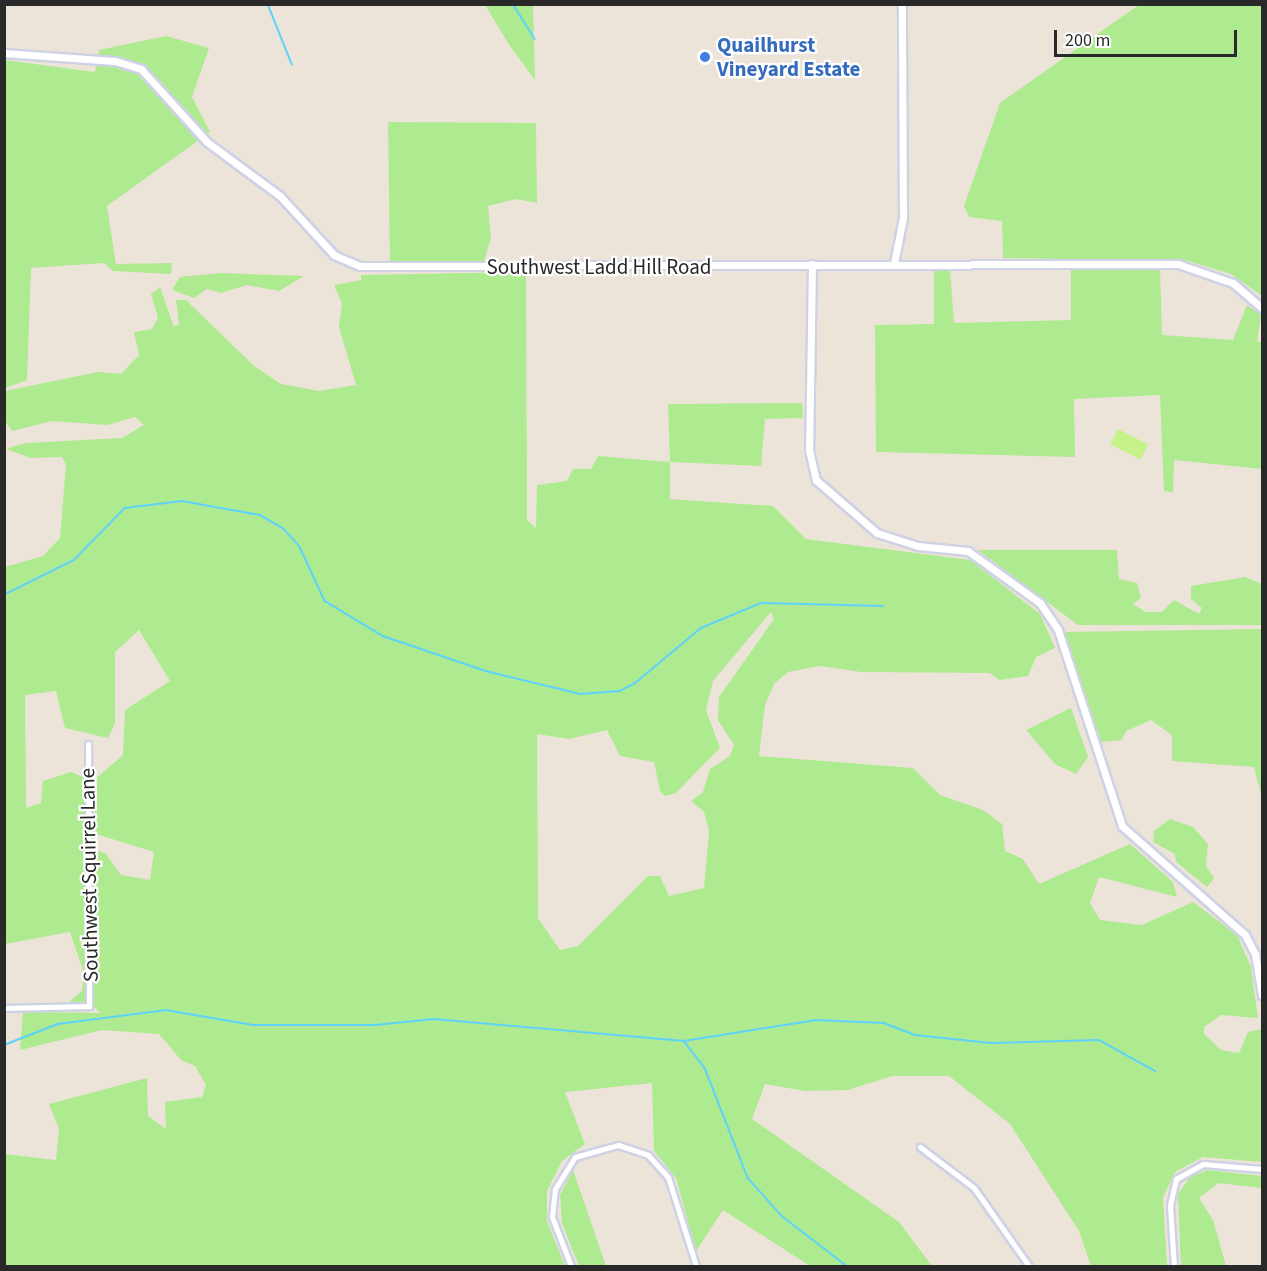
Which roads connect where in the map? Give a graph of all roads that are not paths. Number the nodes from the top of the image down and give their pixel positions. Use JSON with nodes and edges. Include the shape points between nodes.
{"nodes":[{"id":1,"x":902,"y":4,"type":"edge"},
{"id":2,"x":4,"y":53,"type":"edge"},
{"id":3,"x":894,"y":263,"type":"junction"},
{"id":4,"x":812,"y":264,"type":"junction"},
{"id":5,"x":1263,"y":308,"type":"edge"},
{"id":6,"x":88,"y":744,"type":"dead end"},
{"id":7,"x":1263,"y":995,"type":"edge"},
{"id":8,"x":4,"y":1008,"type":"edge"},
{"id":9,"x":920,"y":1147,"type":"dead end"},
{"id":10,"x":1263,"y":1169,"type":"edge"},
{"id":11,"x":571,"y":1266,"type":"edge"},
{"id":12,"x":696,"y":1266,"type":"edge"},
{"id":13,"x":1029,"y":1266,"type":"edge"},
{"id":14,"x":1174,"y":1266,"type":"edge"}],
"edges":[{"from":1,"to":3,"type":"street","via":[[904,209]]},
{"from":2,"to":4,"type":"street","name":"Southwest Ladd Hill Road","via":[[115,61],[141,69],[207,142],[280,196],[330,252],[360,266]]},
{"from":3,"to":4,"type":"street","name":"Southwest Ladd Hill Road"},
{"from":3,"to":5,"type":"street","name":"Southwest Ladd Hill Road","via":[[1178,264],[1233,283]]},
{"from":4,"to":7,"type":"street","via":[[809,450],[816,480],[877,533],[918,546],[968,551],[1040,603],[1058,630],[1122,826],[1245,935],[1255,954]]},
{"from":6,"to":8,"type":"street","name":"Southwest Squirrel Lane","via":[[89,1006]]},
{"from":9,"to":13,"type":"street","via":[[974,1188]]},
{"from":10,"to":14,"type":"street","via":[[1203,1164],[1176,1179],[1170,1205]]},
{"from":11,"to":12,"type":"street","via":[[552,1216],[555,1189],[575,1157],[618,1145],[648,1155],[668,1177]]}]}
